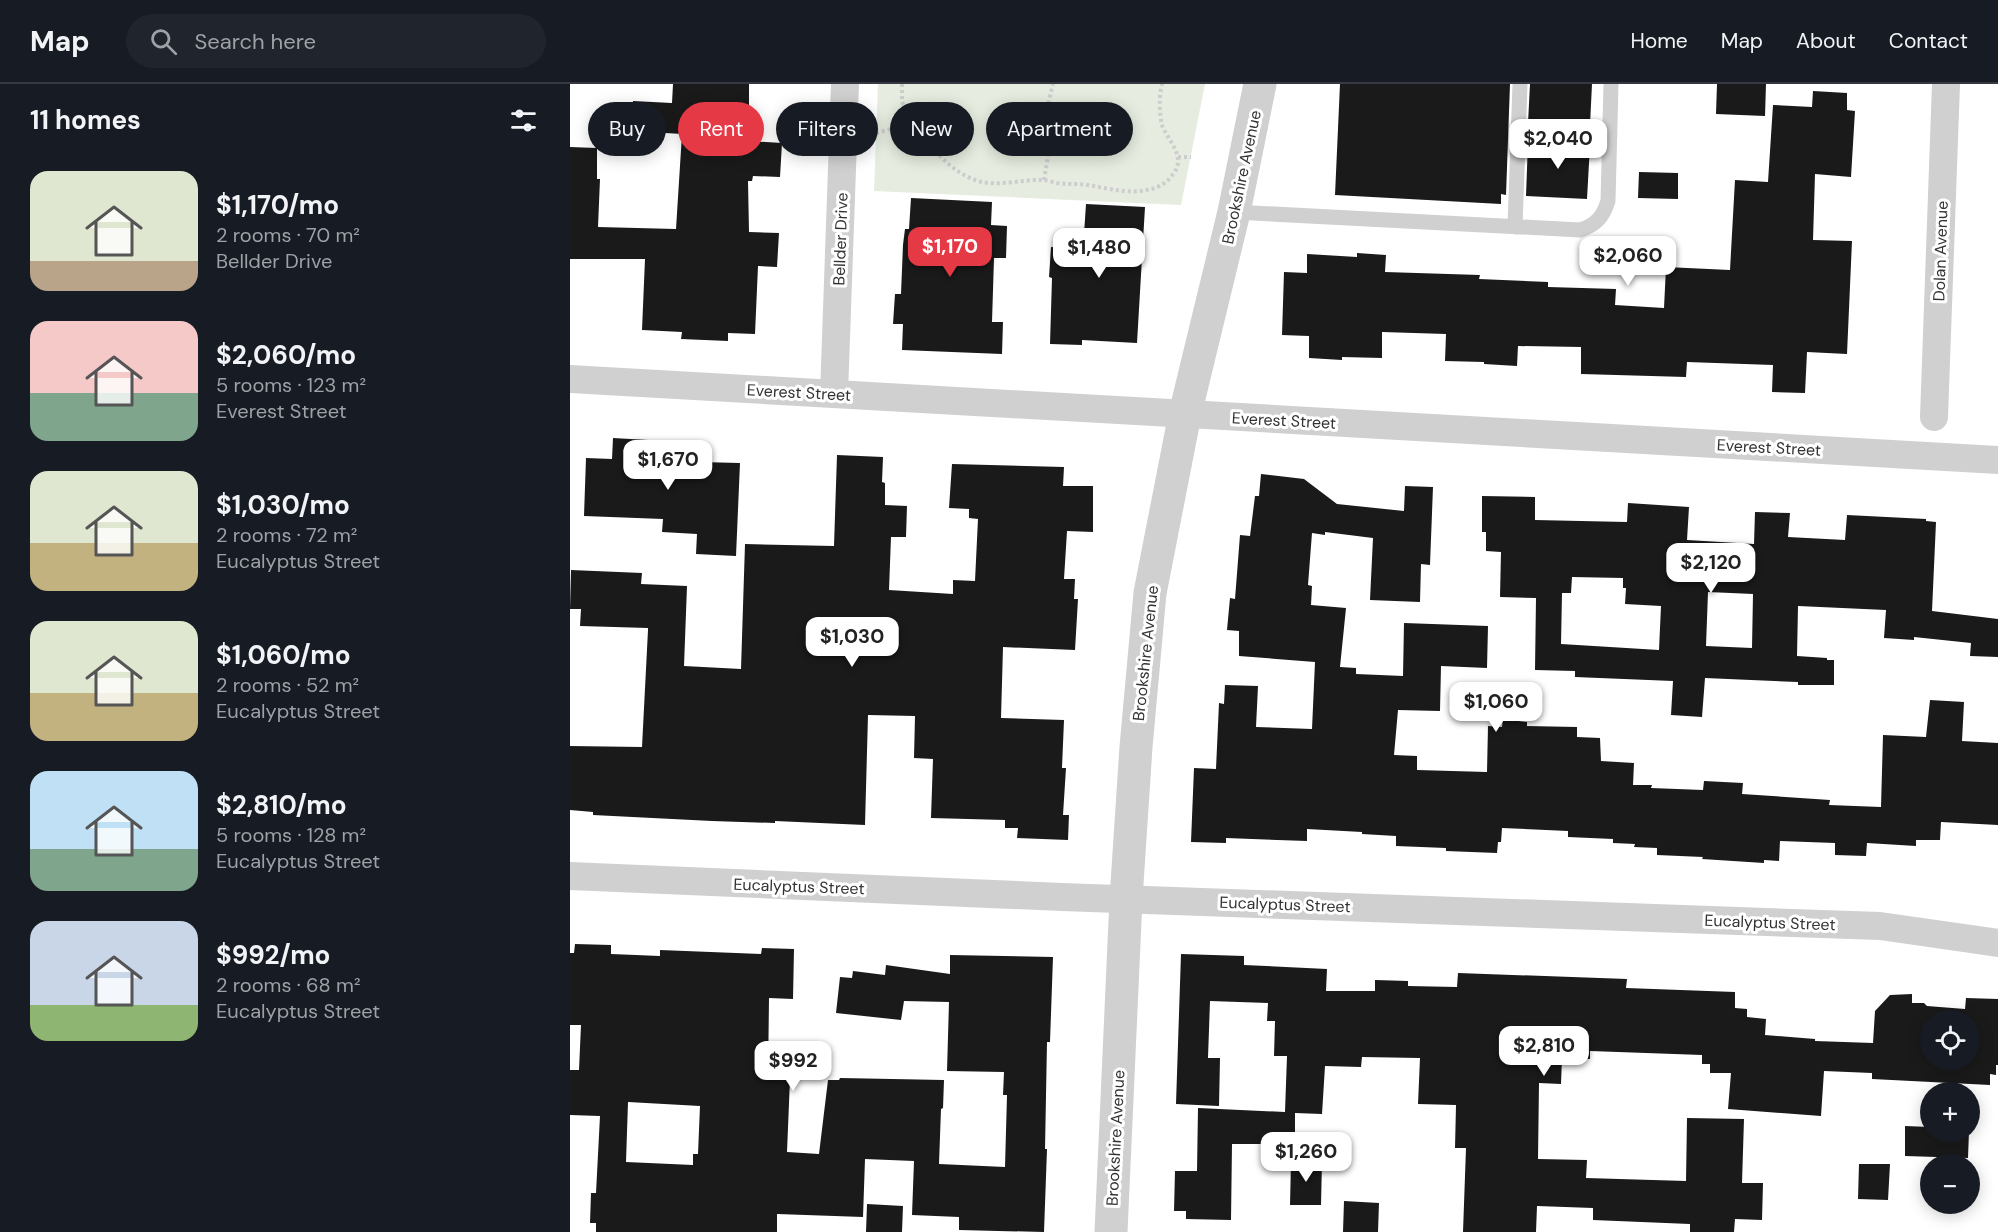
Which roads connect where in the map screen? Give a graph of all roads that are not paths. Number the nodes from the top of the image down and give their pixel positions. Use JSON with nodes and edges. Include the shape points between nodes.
{"nodes":[{"id":1,"x":845,"y":84,"type":"edge"},
{"id":2,"x":1260,"y":84,"type":"edge"},
{"id":3,"x":1520,"y":84,"type":"edge"},
{"id":4,"x":1611,"y":84,"type":"edge"},
{"id":5,"x":1946,"y":84,"type":"edge"},
{"id":6,"x":1518,"y":132,"type":"junction"},
{"id":7,"x":1610,"y":136,"type":"junction"},
{"id":8,"x":1234,"y":212,"type":"junction"},
{"id":9,"x":1515,"y":227,"type":"junction"},
{"id":10,"x":570,"y":379,"type":"edge"},
{"id":11,"x":834,"y":394,"type":"junction"},
{"id":12,"x":1185,"y":414,"type":"junction"},
{"id":13,"x":1934,"y":417,"type":"dead end"},
{"id":14,"x":1998,"y":460,"type":"edge"},
{"id":15,"x":570,"y":876,"type":"edge"},
{"id":16,"x":1126,"y":899,"type":"junction"},
{"id":17,"x":1998,"y":943,"type":"edge"},
{"id":18,"x":1111,"y":1232,"type":"edge"}],
"edges":[{"from":1,"to":11,"type":"street","name":"Bellder Drive"},
{"from":2,"to":8,"type":"street","name":"Brookshire Avenue"},
{"from":3,"to":6,"type":"lane"},
{"from":4,"to":7,"type":"lane"},
{"from":5,"to":13,"type":"street","name":"Dolan Avenue"},
{"from":6,"to":7,"type":"lane"},
{"from":6,"to":9,"type":"lane"},
{"from":7,"to":9,"type":"lane","via":[[1608,201],[1595,223],[1580,230]]},
{"from":8,"to":9,"type":"lane"},
{"from":8,"to":12,"type":"street","name":"Brookshire Avenue"},
{"from":10,"to":11,"type":"street","name":"Everest Street"},
{"from":11,"to":12,"type":"street","name":"Everest Street"},
{"from":12,"to":14,"type":"street","name":"Everest Street"},
{"from":12,"to":16,"type":"street","name":"Brookshire Avenue","via":[[1150,592]]},
{"from":15,"to":16,"type":"street","name":"Eucalyptus Street"},
{"from":16,"to":17,"type":"street","name":"Eucalyptus Street","via":[[1880,926]]},
{"from":16,"to":18,"type":"street","name":"Brookshire Avenue"}]}
